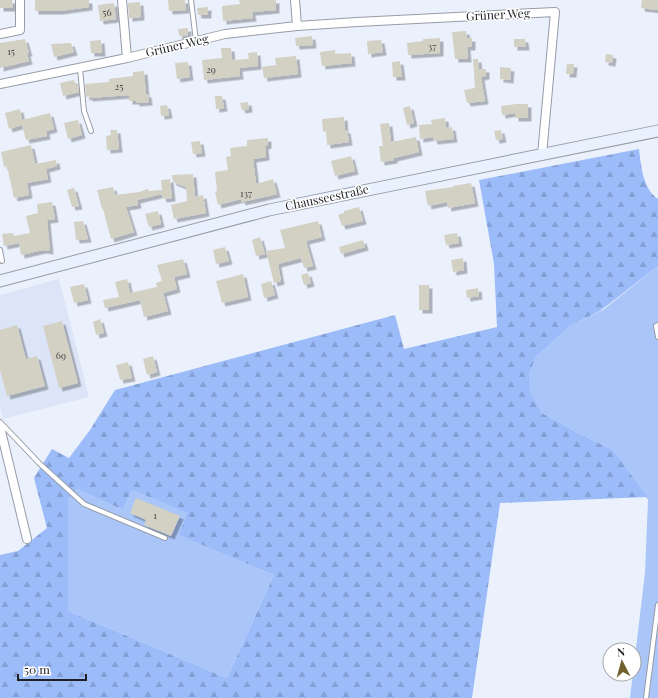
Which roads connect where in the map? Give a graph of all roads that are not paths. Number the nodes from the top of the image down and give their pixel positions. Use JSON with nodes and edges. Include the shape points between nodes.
{"nodes":[{"id":1,"x":20,"y":0,"type":"edge"},
{"id":2,"x":122,"y":0,"type":"edge"},
{"id":3,"x":191,"y":0,"type":"edge"},
{"id":4,"x":295,"y":0,"type":"edge"},
{"id":5,"x":297,"y":26,"type":"junction"},
{"id":6,"x":0,"y":34,"type":"edge"},
{"id":7,"x":196,"y":41,"type":"junction"},
{"id":8,"x":127,"y":58,"type":"junction"},
{"id":9,"x":80,"y":68,"type":"junction"},
{"id":10,"x":0,"y":84,"type":"edge"},
{"id":11,"x":91,"y":131,"type":"dead end"},
{"id":12,"x":658,"y":131,"type":"edge"},
{"id":13,"x":542,"y":155,"type":"junction"},
{"id":14,"x":0,"y":250,"type":"edge"},
{"id":15,"x":2,"y":261,"type":"dead end"},
{"id":16,"x":0,"y":281,"type":"edge"},
{"id":17,"x":658,"y":325,"type":"edge"},
{"id":18,"x":658,"y":337,"type":"edge"},
{"id":19,"x":0,"y":422,"type":"edge"},
{"id":20,"x":0,"y":427,"type":"edge"},
{"id":21,"x":165,"y":538,"type":"dead end"},
{"id":22,"x":27,"y":539,"type":"dead end"},
{"id":23,"x":658,"y":605,"type":"edge"},
{"id":24,"x":646,"y":698,"type":"edge"}],
"edges":[{"from":1,"to":6,"type":"street","via":[[20,30]]},
{"from":2,"to":8,"type":"street","name":"Grüner Weg"},
{"from":3,"to":7,"type":"lane"},
{"from":4,"to":5,"type":"street"},
{"from":5,"to":7,"type":"street","name":"Grüner Weg","via":[[225,34]]},
{"from":5,"to":13,"type":"street","name":"Grüner Weg","via":[[555,12]]},
{"from":7,"to":8,"type":"street","name":"Grüner Weg"},
{"from":8,"to":9,"type":"street","name":"Grüner Weg"},
{"from":9,"to":10,"type":"street","name":"Grüner Weg"},
{"from":9,"to":11,"type":"lane","via":[[84,110]]},
{"from":12,"to":13,"type":"main road","name":"Chausseestraße"},
{"from":13,"to":16,"type":"main road","name":"Chausseestraße","via":[[268,210]]},
{"from":14,"to":15,"type":"lane"},
{"from":17,"to":18,"type":"lane"},
{"from":19,"to":21,"type":"lane","via":[[40,464],[84,504]]},
{"from":20,"to":22,"type":"street"},
{"from":23,"to":24,"type":"lane"}]}
